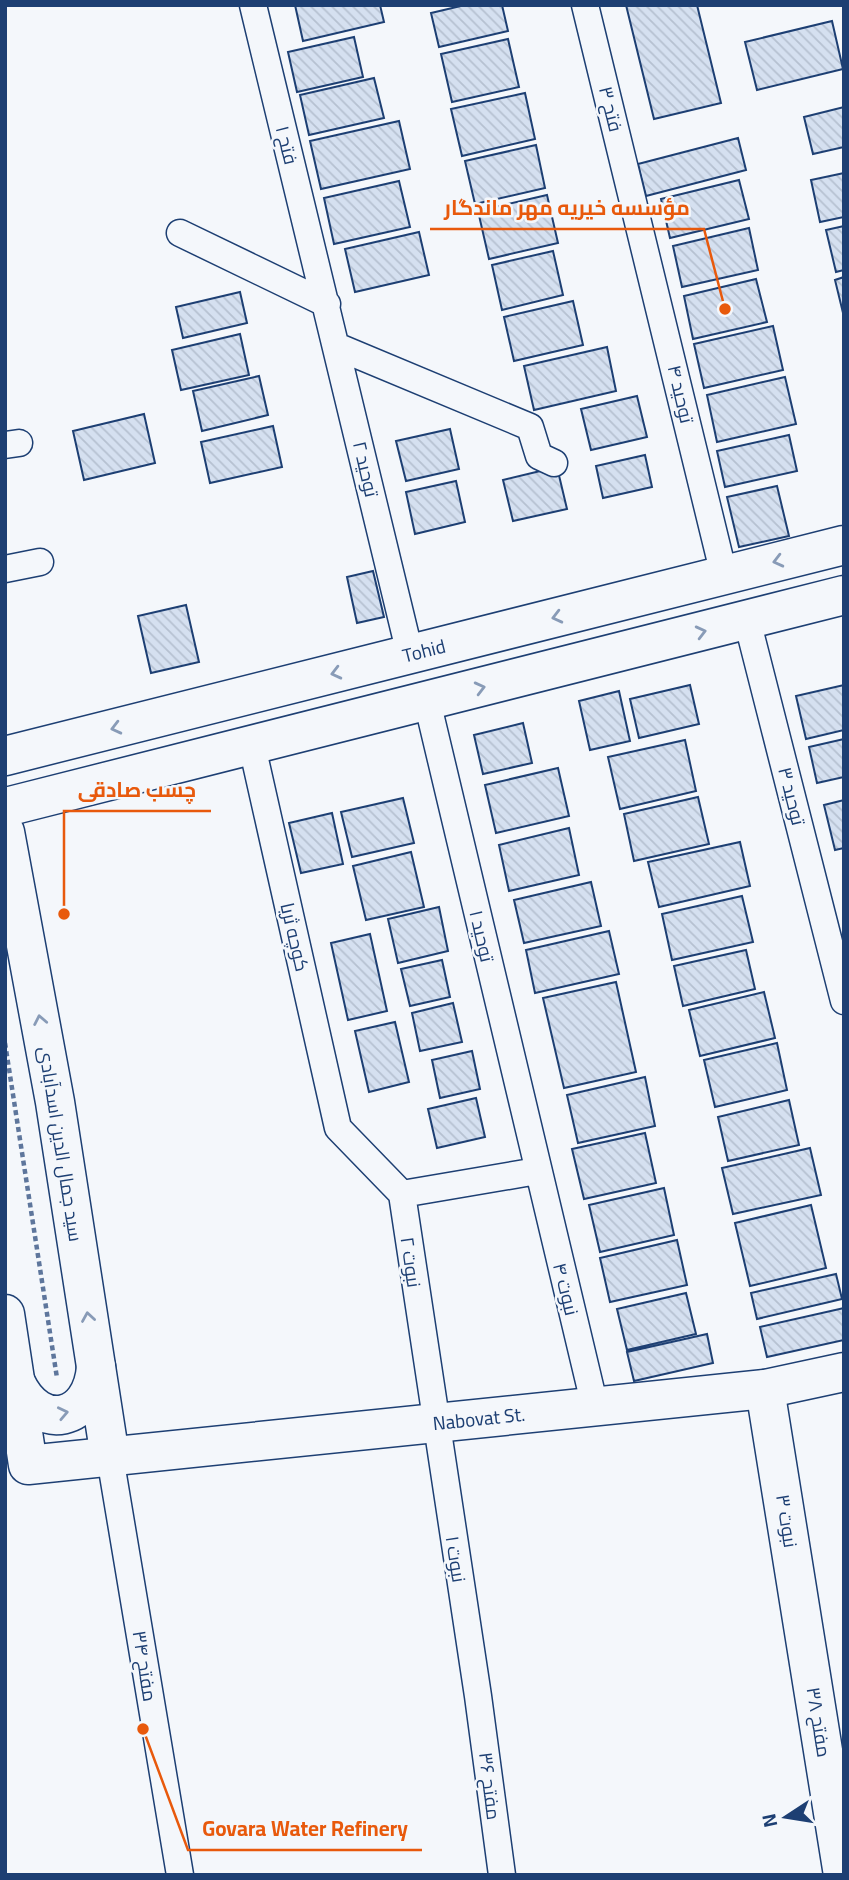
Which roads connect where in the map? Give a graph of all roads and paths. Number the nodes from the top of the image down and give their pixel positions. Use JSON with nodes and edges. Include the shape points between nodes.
{"nodes":[{"id":1,"x":253,"y":5,"type":"edge"},
{"id":2,"x":584,"y":5,"type":"edge"},
{"id":3,"x":638,"y":213,"type":"joint"},
{"id":4,"x":180,"y":233,"type":"dead end"},
{"id":5,"x":324,"y":294,"type":"junction"},
{"id":6,"x":337,"y":346,"type":"junction"},
{"id":7,"x":554,"y":463,"type":"dead end"},
{"id":8,"x":844,"y":545,"type":"edge"},
{"id":9,"x":40,"y":562,"type":"dead end"},
{"id":10,"x":5,"y":569,"type":"edge"},
{"id":11,"x":724,"y":575,"type":"junction"},
{"id":12,"x":844,"y":595,"type":"edge"},
{"id":13,"x":747,"y":620,"type":"junction"},
{"id":14,"x":410,"y":654,"type":"junction"},
{"id":15,"x":427,"y":701,"type":"junction"},
{"id":16,"x":252,"y":746,"type":"junction"},
{"id":17,"x":5,"y":756,"type":"edge"},
{"id":18,"x":5,"y":764,"type":"edge"},
{"id":19,"x":7,"y":817,"type":"edge"},
{"id":20,"x":11,"y":889,"type":"edge"},
{"id":21,"x":844,"y":1000,"type":"edge"},
{"id":22,"x":5,"y":1043,"type":"edge"},
{"id":23,"x":537,"y":1171,"type":"junction"},
{"id":24,"x":401,"y":1194,"type":"junction"},
{"id":25,"x":5,"y":1314,"type":"edge"},
{"id":26,"x":96,"y":1367,"type":"junction"},
{"id":27,"x":844,"y":1372,"type":"edge"},
{"id":28,"x":16,"y":1383,"type":"junction"},
{"id":29,"x":765,"y":1389,"type":"junction"},
{"id":30,"x":595,"y":1407,"type":"junction"},
{"id":31,"x":51,"y":1415,"type":"junction"},
{"id":32,"x":434,"y":1421,"type":"junction"},
{"id":33,"x":110,"y":1457,"type":"junction"},
{"id":34,"x":17,"y":1466,"type":"edge"},
{"id":35,"x":808,"y":1653,"type":"joint"},
{"id":36,"x":478,"y":1696,"type":"joint"},
{"id":37,"x":180,"y":1875,"type":"edge"},
{"id":38,"x":502,"y":1875,"type":"edge"},
{"id":39,"x":843,"y":1875,"type":"edge"}],
"edges":[{"from":1,"to":5,"type":"street","name":"فتح ۱"},
{"from":2,"to":3,"type":"street","name":"فتح ۳"},
{"from":3,"to":11,"type":"street","name":"توحید ۴"},
{"from":4,"to":5,"type":"street"},
{"from":5,"to":6,"type":"street","name":"توحید ۲"},
{"from":6,"to":7,"type":"street","via":[[530,427],[539,456]]},
{"from":6,"to":14,"type":"street","name":"توحید ۲"},
{"from":8,"to":11,"type":"street","name":"Tohid","one_way":true},
{"from":9,"to":10,"type":"street"},
{"from":11,"to":14,"type":"street","name":"Tohid","one_way":true},
{"from":12,"to":13,"type":"street"},
{"from":15,"to":13,"type":"street","one_way":true},
{"from":13,"to":21,"type":"street","name":"توحید ۳"},
{"from":14,"to":17,"type":"street","name":"Tohid","one_way":true},
{"from":15,"to":16,"type":"street"},
{"from":15,"to":23,"type":"street","name":"توحید ۱"},
{"from":16,"to":19,"type":"street"},
{"from":16,"to":24,"type":"street","name":"کوچه ثریا","via":[[338,1128]]},
{"from":18,"to":19,"type":"street","name":"سید جمال الدین اسدآبادی","via":[[12,780]]},
{"from":19,"to":20,"type":"street","name":"سید جمال الدین اسدآبادی"},
{"from":26,"to":20,"type":"street","name":"سید جمال الدین اسدآبادی","one_way":true,"via":[[55,1102]]},
{"from":22,"to":31,"type":"path","via":[[60,1397]]},
{"from":23,"to":24,"type":"street"},
{"from":23,"to":30,"type":"street","name":"نبوت ۴"},
{"from":24,"to":32,"type":"street","name":"نبوت ۲"},
{"from":25,"to":28,"type":"street"},
{"from":31,"to":26,"type":"street","one_way":true,"via":[[63,1415],[84,1402],[95,1381]]},
{"from":26,"to":33,"type":"street","name":"سید جمال الدین اسدآبادی"},
{"from":27,"to":29,"type":"street","name":"Nabovat St."},
{"from":28,"to":31,"type":"street","via":[[29,1405]]},
{"from":28,"to":34,"type":"street"},
{"from":29,"to":30,"type":"street","name":"Nabovat St."},
{"from":29,"to":35,"type":"street","name":"نبوت ۳"},
{"from":30,"to":32,"type":"street","name":"Nabovat St."},
{"from":32,"to":33,"type":"street","name":"Nabovat St."},
{"from":32,"to":36,"type":"street","name":"نبوت ۱"},
{"from":33,"to":34,"type":"street","name":"Nabovat St."},
{"from":33,"to":37,"type":"street","name":"مفتح ۳۴"},
{"from":35,"to":39,"type":"street","name":"مفتح ۳۸"},
{"from":36,"to":38,"type":"street","name":"مفتح ۳۶"}]}
